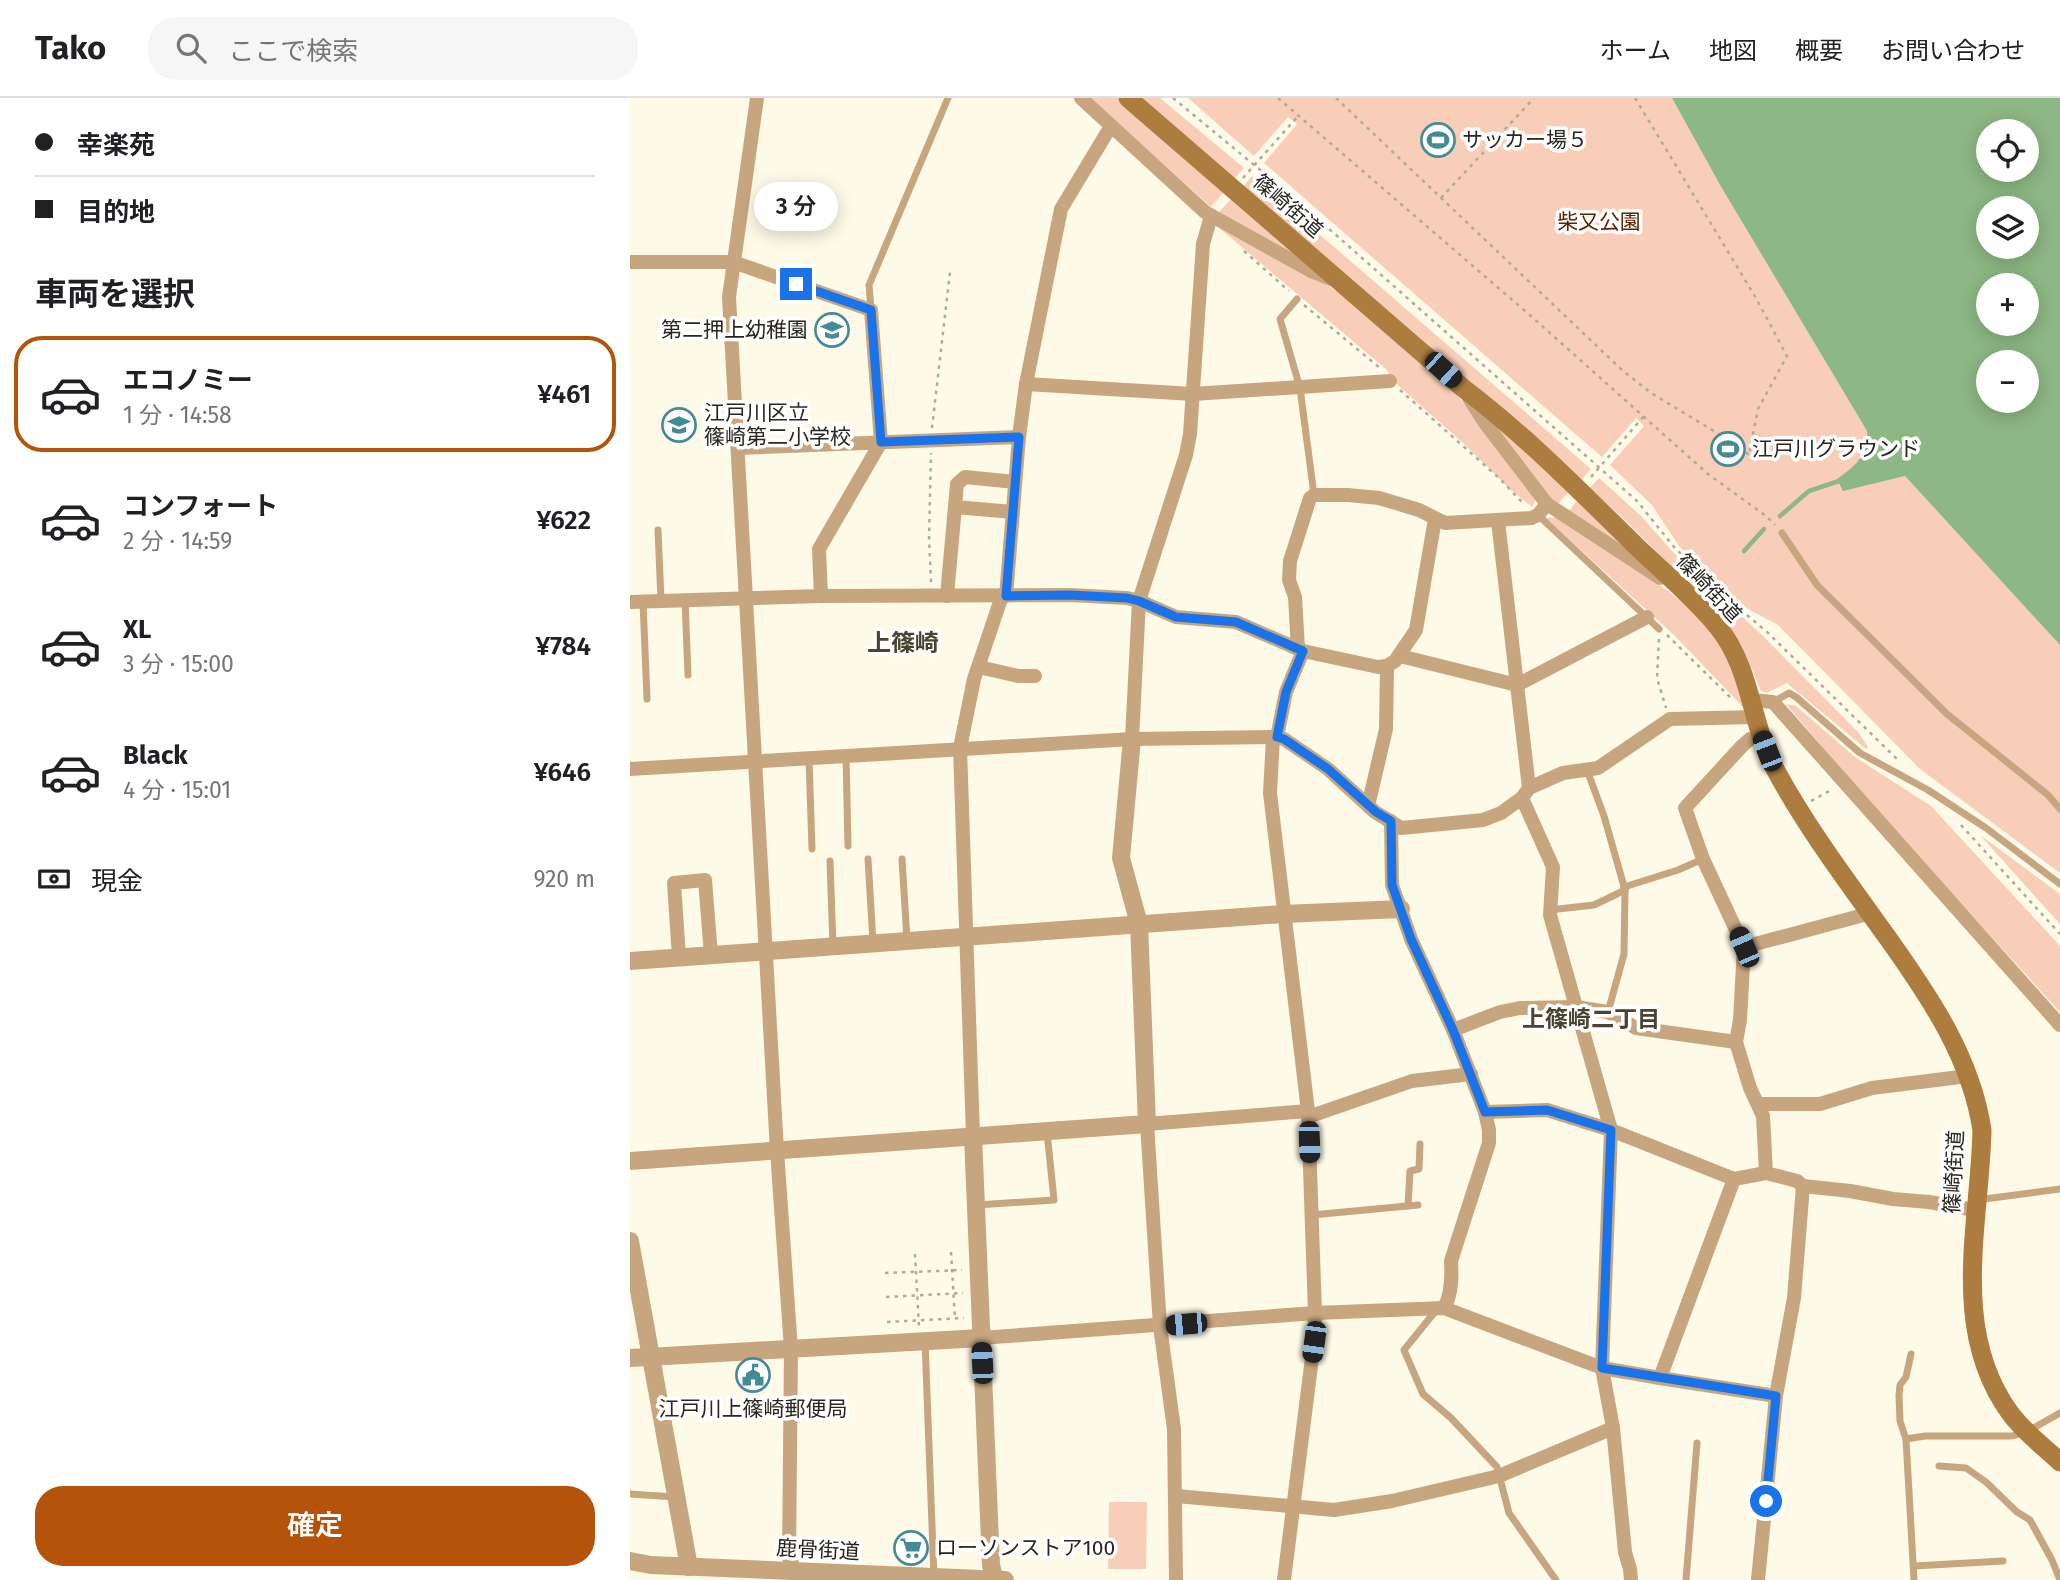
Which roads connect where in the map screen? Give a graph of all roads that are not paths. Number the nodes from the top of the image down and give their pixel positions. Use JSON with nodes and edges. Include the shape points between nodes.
{"nodes":[{"id":1,"x":757,"y":98,"type":"edge"},
{"id":2,"x":947,"y":98,"type":"edge"},
{"id":3,"x":1081,"y":98,"type":"edge"},
{"id":4,"x":1128,"y":98,"type":"edge"},
{"id":5,"x":1111,"y":126,"type":"junction"},
{"id":6,"x":1211,"y":216,"type":"junction"},
{"id":7,"x":630,"y":262,"type":"edge"},
{"id":8,"x":733,"y":262,"type":"junction"},
{"id":9,"x":1345,"y":285,"type":"junction"},
{"id":10,"x":1297,"y":299,"type":"dead end"},
{"id":11,"x":871,"y":310,"type":"junction"},
{"id":12,"x":1390,"y":381,"type":"dead end"},
{"id":13,"x":1026,"y":384,"type":"junction"},
{"id":14,"x":1300,"y":388,"type":"junction"},
{"id":15,"x":1463,"y":388,"type":"junction"},
{"id":16,"x":1193,"y":394,"type":"junction"},
{"id":17,"x":1019,"y":437,"type":"junction"},
{"id":18,"x":881,"y":442,"type":"junction"},
{"id":19,"x":738,"y":448,"type":"junction"},
{"id":20,"x":1015,"y":482,"type":"junction"},
{"id":21,"x":1314,"y":495,"type":"junction"},
{"id":22,"x":955,"y":507,"type":"junction"},
{"id":23,"x":1542,"y":509,"type":"junction"},
{"id":24,"x":1013,"y":512,"type":"junction"},
{"id":25,"x":1435,"y":519,"type":"junction"},
{"id":26,"x":1498,"y":521,"type":"junction"},
{"id":27,"x":658,"y":530,"type":"dead end"},
{"id":28,"x":1782,"y":533,"type":"road end"},
{"id":29,"x":821,"y":596,"type":"junction"},
{"id":30,"x":947,"y":596,"type":"junction"},
{"id":31,"x":1004,"y":596,"type":"junction"},
{"id":32,"x":745,"y":597,"type":"junction"},
{"id":33,"x":1689,"y":597,"type":"junction"},
{"id":34,"x":685,"y":599,"type":"junction"},
{"id":35,"x":661,"y":600,"type":"junction"},
{"id":36,"x":1139,"y":601,"type":"junction"},
{"id":37,"x":636,"y":602,"type":"edge"},
{"id":38,"x":1647,"y":617,"type":"junction"},
{"id":39,"x":1659,"y":629,"type":"road end"},
{"id":40,"x":1300,"y":650,"type":"junction"},
{"id":41,"x":1400,"y":656,"type":"junction"},
{"id":42,"x":1387,"y":666,"type":"junction"},
{"id":43,"x":979,"y":667,"type":"junction"},
{"id":44,"x":688,"y":675,"type":"dead end"},
{"id":45,"x":1035,"y":676,"type":"dead end"},
{"id":46,"x":1517,"y":685,"type":"junction"},
{"id":47,"x":647,"y":699,"type":"dead end"},
{"id":48,"x":1773,"y":702,"type":"junction"},
{"id":49,"x":1751,"y":713,"type":"junction"},
{"id":50,"x":1275,"y":737,"type":"junction"},
{"id":51,"x":1132,"y":739,"type":"junction"},
{"id":52,"x":960,"y":748,"type":"junction"},
{"id":53,"x":846,"y":755,"type":"junction"},
{"id":54,"x":808,"y":758,"type":"junction"},
{"id":55,"x":756,"y":761,"type":"junction"},
{"id":56,"x":630,"y":769,"type":"edge"},
{"id":57,"x":1587,"y":770,"type":"junction"},
{"id":58,"x":1526,"y":793,"type":"junction"},
{"id":59,"x":1367,"y":806,"type":"junction"},
{"id":60,"x":2060,"y":809,"type":"edge"},
{"id":61,"x":1391,"y":821,"type":"junction"},
{"id":62,"x":848,"y":846,"type":"dead end"},
{"id":63,"x":812,"y":849,"type":"dead end"},
{"id":64,"x":868,"y":859,"type":"dead end"},
{"id":65,"x":902,"y":859,"type":"dead end"},
{"id":66,"x":1703,"y":859,"type":"junction"},
{"id":67,"x":830,"y":860,"type":"dead end"},
{"id":68,"x":2060,"y":884,"type":"edge"},
{"id":69,"x":1625,"y":888,"type":"junction"},
{"id":70,"x":1401,"y":909,"type":"junction"},
{"id":71,"x":1549,"y":910,"type":"junction"},
{"id":72,"x":1871,"y":913,"type":"junction"},
{"id":73,"x":1283,"y":914,"type":"junction"},
{"id":74,"x":1139,"y":924,"type":"junction"},
{"id":75,"x":965,"y":936,"type":"junction"},
{"id":76,"x":907,"y":940,"type":"junction"},
{"id":77,"x":873,"y":943,"type":"junction"},
{"id":78,"x":833,"y":946,"type":"junction"},
{"id":79,"x":1744,"y":947,"type":"junction"},
{"id":80,"x":766,"y":951,"type":"junction"},
{"id":81,"x":711,"y":955,"type":"junction"},
{"id":82,"x":679,"y":957,"type":"junction"},
{"id":83,"x":630,"y":961,"type":"edge"},
{"id":84,"x":1576,"y":1007,"type":"junction"},
{"id":85,"x":1608,"y":1012,"type":"junction"},
{"id":86,"x":2060,"y":1025,"type":"edge"},
{"id":87,"x":1453,"y":1030,"type":"junction"},
{"id":88,"x":1736,"y":1042,"type":"junction"},
{"id":89,"x":1471,"y":1074,"type":"junction"},
{"id":90,"x":1968,"y":1076,"type":"junction"},
{"id":91,"x":1759,"y":1104,"type":"junction"},
{"id":92,"x":1485,"y":1112,"type":"junction"},
{"id":93,"x":1308,"y":1114,"type":"junction"},
{"id":94,"x":1147,"y":1124,"type":"junction"},
{"id":95,"x":1611,"y":1130,"type":"junction"},
{"id":96,"x":1047,"y":1131,"type":"junction"},
{"id":97,"x":972,"y":1136,"type":"junction"},
{"id":98,"x":1420,"y":1144,"type":"dead end"},
{"id":99,"x":777,"y":1151,"type":"junction"},
{"id":100,"x":630,"y":1161,"type":"edge"},
{"id":101,"x":1766,"y":1173,"type":"junction"},
{"id":102,"x":1734,"y":1180,"type":"junction"},
{"id":103,"x":1803,"y":1186,"type":"junction"},
{"id":104,"x":2060,"y":1189,"type":"edge"},
{"id":105,"x":975,"y":1205,"type":"junction"},
{"id":106,"x":1418,"y":1205,"type":"dead end"},
{"id":107,"x":1976,"y":1205,"type":"junction"},
{"id":108,"x":1408,"y":1206,"type":"junction"},
{"id":109,"x":1312,"y":1215,"type":"junction"},
{"id":110,"x":630,"y":1241,"type":"edge"},
{"id":111,"x":1441,"y":1308,"type":"junction"},
{"id":112,"x":1315,"y":1313,"type":"junction"},
{"id":113,"x":1160,"y":1326,"type":"junction"},
{"id":114,"x":922,"y":1335,"type":"junction"},
{"id":115,"x":981,"y":1338,"type":"junction"},
{"id":116,"x":791,"y":1349,"type":"junction"},
{"id":117,"x":1911,"y":1354,"type":"dead end"},
{"id":118,"x":652,"y":1357,"type":"junction"},
{"id":119,"x":630,"y":1358,"type":"edge"},
{"id":120,"x":1602,"y":1368,"type":"junction"},
{"id":121,"x":1660,"y":1378,"type":"junction"},
{"id":122,"x":1776,"y":1396,"type":"junction"},
{"id":123,"x":2060,"y":1413,"type":"edge"},
{"id":124,"x":1613,"y":1428,"type":"junction"},
{"id":125,"x":2026,"y":1432,"type":"junction"},
{"id":126,"x":1906,"y":1439,"type":"junction"},
{"id":127,"x":1697,"y":1443,"type":"dead end"},
{"id":128,"x":2060,"y":1462,"type":"edge"},
{"id":129,"x":1939,"y":1466,"type":"dead end"},
{"id":130,"x":1499,"y":1476,"type":"junction"},
{"id":131,"x":630,"y":1494,"type":"edge"},
{"id":132,"x":1176,"y":1496,"type":"junction"},
{"id":133,"x":678,"y":1498,"type":"junction"},
{"id":134,"x":1292,"y":1506,"type":"junction"},
{"id":135,"x":630,"y":1561,"type":"edge"},
{"id":136,"x":2003,"y":1561,"type":"dead end"},
{"id":137,"x":1914,"y":1566,"type":"junction"},
{"id":138,"x":689,"y":1567,"type":"junction"},
{"id":139,"x":799,"y":1576,"type":"edge"},
{"id":140,"x":934,"y":1578,"type":"junction"},
{"id":141,"x":994,"y":1580,"type":"edge"},
{"id":142,"x":1006,"y":1580,"type":"edge"},
{"id":143,"x":1176,"y":1580,"type":"edge"},
{"id":144,"x":1284,"y":1580,"type":"edge"},
{"id":145,"x":1556,"y":1580,"type":"edge"},
{"id":146,"x":1631,"y":1580,"type":"edge"},
{"id":147,"x":1686,"y":1580,"type":"edge"},
{"id":148,"x":1758,"y":1580,"type":"edge"},
{"id":149,"x":1914,"y":1580,"type":"edge"},
{"id":150,"x":2060,"y":1580,"type":"edge"}],
"edges":[{"from":1,"to":8,"type":"street"},
{"from":2,"to":11,"type":"lane","via":[[869,285]]},
{"from":3,"to":5,"type":"street"},
{"from":4,"to":9,"type":"main road","name":"篠崎街道"},
{"from":5,"to":6,"type":"street"},
{"from":5,"to":13,"type":"street","via":[[1061,209]]},
{"from":6,"to":9,"type":"street"},
{"from":6,"to":16,"type":"street","via":[[1203,244]]},
{"from":7,"to":8,"type":"street"},
{"from":8,"to":11,"type":"street"},
{"from":8,"to":19,"type":"street","via":[[729,297]]},
{"from":9,"to":15,"type":"main road","name":"篠崎街道"},
{"from":10,"to":14,"type":"lane","via":[[1280,319]]},
{"from":11,"to":18,"type":"street"},
{"from":12,"to":14,"type":"street"},
{"from":13,"to":16,"type":"street"},
{"from":13,"to":17,"type":"street"},
{"from":14,"to":16,"type":"street"},
{"from":14,"to":21,"type":"lane"},
{"from":15,"to":23,"type":"street"},
{"from":15,"to":33,"type":"main road","name":"篠崎街道","via":[[1583,493]]},
{"from":16,"to":36,"type":"street","via":[[1186,455]]},
{"from":17,"to":18,"type":"street"},
{"from":17,"to":20,"type":"street"},
{"from":18,"to":19,"type":"street"},
{"from":18,"to":29,"type":"street","via":[[819,549]]},
{"from":19,"to":32,"type":"street"},
{"from":20,"to":22,"type":"street","via":[[965,477],[957,484]]},
{"from":20,"to":24,"type":"street"},
{"from":21,"to":25,"type":"street","via":[[1379,498]]},
{"from":21,"to":40,"type":"street","via":[[1290,561]]},
{"from":22,"to":24,"type":"street"},
{"from":22,"to":30,"type":"street"},
{"from":23,"to":26,"type":"street","via":[[1531,518]]},
{"from":23,"to":33,"type":"street"},
{"from":23,"to":38,"type":"lane"},
{"from":24,"to":31,"type":"street"},
{"from":25,"to":26,"type":"street","via":[[1445,523]]},
{"from":25,"to":41,"type":"street","via":[[1416,629]]},
{"from":26,"to":46,"type":"street"},
{"from":27,"to":35,"type":"lane"},
{"from":28,"to":60,"type":"lane","via":[[1816,585],[1947,714]]},
{"from":29,"to":30,"type":"street"},
{"from":29,"to":32,"type":"street"},
{"from":30,"to":31,"type":"street"},
{"from":31,"to":36,"type":"street"},
{"from":31,"to":43,"type":"street"},
{"from":32,"to":34,"type":"street"},
{"from":32,"to":55,"type":"street"},
{"from":33,"to":49,"type":"main road","name":"篠崎街道","via":[[1731,645],[1741,666]]},
{"from":34,"to":35,"type":"street"},
{"from":34,"to":44,"type":"lane"},
{"from":35,"to":37,"type":"street"},
{"from":36,"to":40,"type":"street","via":[[1176,617],[1236,622]]},
{"from":36,"to":51,"type":"street"},
{"from":37,"to":47,"type":"lane"},
{"from":38,"to":39,"type":"lane"},
{"from":38,"to":46,"type":"street"},
{"from":40,"to":42,"type":"street"},
{"from":40,"to":50,"type":"street"},
{"from":41,"to":42,"type":"street"},
{"from":41,"to":46,"type":"street"},
{"from":42,"to":59,"type":"street","via":[[1386,729]]},
{"from":43,"to":45,"type":"street"},
{"from":43,"to":52,"type":"street"},
{"from":46,"to":58,"type":"street"},
{"from":48,"to":49,"type":"street"},
{"from":48,"to":68,"type":"lane","via":[[1789,693],[1796,697],[1860,753],[1986,828]]},
{"from":48,"to":86,"type":"street"},
{"from":49,"to":57,"type":"street","via":[[1670,719],[1598,768]]},
{"from":49,"to":66,"type":"street","via":[[1750,739],[1685,808]]},
{"from":49,"to":72,"type":"main road","name":"篠崎街道","via":[[1774,768],[1804,820]]},
{"from":50,"to":51,"type":"street"},
{"from":50,"to":59,"type":"street","via":[[1328,769]]},
{"from":50,"to":73,"type":"street","via":[[1270,793]]},
{"from":51,"to":52,"type":"street"},
{"from":51,"to":74,"type":"street","via":[[1121,858]]},
{"from":52,"to":53,"type":"street"},
{"from":52,"to":75,"type":"street"},
{"from":53,"to":54,"type":"street"},
{"from":53,"to":62,"type":"lane"},
{"from":54,"to":55,"type":"street"},
{"from":54,"to":63,"type":"lane"},
{"from":55,"to":56,"type":"street"},
{"from":55,"to":80,"type":"street"},
{"from":57,"to":58,"type":"street","via":[[1563,773]]},
{"from":57,"to":69,"type":"lane"},
{"from":58,"to":61,"type":"street","via":[[1501,813],[1483,820],[1401,828]]},
{"from":58,"to":71,"type":"street","via":[[1553,867]]},
{"from":59,"to":61,"type":"street"},
{"from":61,"to":70,"type":"street","via":[[1392,885]]},
{"from":64,"to":77,"type":"lane"},
{"from":65,"to":76,"type":"lane"},
{"from":66,"to":69,"type":"lane"},
{"from":66,"to":79,"type":"street"},
{"from":67,"to":78,"type":"lane"},
{"from":69,"to":71,"type":"lane","via":[[1594,905]]},
{"from":69,"to":85,"type":"lane","via":[[1625,954]]},
{"from":70,"to":73,"type":"street"},
{"from":70,"to":87,"type":"street"},
{"from":71,"to":84,"type":"street"},
{"from":72,"to":79,"type":"street"},
{"from":72,"to":90,"type":"main road","name":"篠崎街道","via":[[1928,995]]},
{"from":73,"to":74,"type":"street"},
{"from":73,"to":93,"type":"street"},
{"from":74,"to":75,"type":"street"},
{"from":74,"to":94,"type":"street"},
{"from":75,"to":76,"type":"street"},
{"from":75,"to":97,"type":"street"},
{"from":76,"to":77,"type":"street"},
{"from":77,"to":78,"type":"street"},
{"from":78,"to":80,"type":"street"},
{"from":79,"to":88,"type":"street"},
{"from":80,"to":81,"type":"street"},
{"from":80,"to":99,"type":"street"},
{"from":81,"to":82,"type":"street"},
{"from":81,"to":82,"type":"street","via":[[705,880],[674,883]]},
{"from":82,"to":83,"type":"street"},
{"from":84,"to":85,"type":"street"},
{"from":84,"to":87,"type":"street","via":[[1520,1008]]},
{"from":84,"to":95,"type":"street"},
{"from":85,"to":88,"type":"street","via":[[1636,1028]]},
{"from":87,"to":89,"type":"street"},
{"from":88,"to":91,"type":"street"},
{"from":89,"to":92,"type":"street"},
{"from":89,"to":93,"type":"street","via":[[1412,1081]]},
{"from":90,"to":91,"type":"street","via":[[1872,1088],[1821,1104]]},
{"from":90,"to":107,"type":"main road","name":"篠崎街道","via":[[1982,1130]]},
{"from":91,"to":101,"type":"street"},
{"from":92,"to":95,"type":"street","via":[[1547,1110]]},
{"from":92,"to":111,"type":"street","via":[[1489,1143],[1451,1261],[1448,1301]]},
{"from":93,"to":94,"type":"street"},
{"from":93,"to":109,"type":"street"},
{"from":94,"to":96,"type":"street"},
{"from":94,"to":113,"type":"street"},
{"from":95,"to":102,"type":"street"},
{"from":95,"to":120,"type":"street"},
{"from":96,"to":97,"type":"street"},
{"from":96,"to":105,"type":"lane","via":[[1054,1200]]},
{"from":97,"to":99,"type":"street"},
{"from":97,"to":105,"type":"street"},
{"from":98,"to":108,"type":"lane","via":[[1419,1169],[1410,1171]]},
{"from":99,"to":100,"type":"street"},
{"from":99,"to":116,"type":"street"},
{"from":101,"to":102,"type":"street"},
{"from":101,"to":103,"type":"street"},
{"from":102,"to":121,"type":"street"},
{"from":103,"to":107,"type":"street"},
{"from":103,"to":122,"type":"street","via":[[1794,1298]]},
{"from":104,"to":107,"type":"lane"},
{"from":105,"to":115,"type":"street"},
{"from":106,"to":108,"type":"lane"},
{"from":107,"to":125,"type":"main road","name":"篠崎街道","via":[[1971,1268],[1978,1338],[1995,1389]]},
{"from":108,"to":109,"type":"lane"},
{"from":109,"to":112,"type":"street"},
{"from":110,"to":118,"type":"street"},
{"from":111,"to":112,"type":"street"},
{"from":111,"to":120,"type":"street"},
{"from":111,"to":130,"type":"lane","via":[[1404,1350],[1423,1394],[1497,1467]]},
{"from":112,"to":113,"type":"street"},
{"from":112,"to":134,"type":"street"},
{"from":113,"to":115,"type":"street"},
{"from":113,"to":132,"type":"street","via":[[1174,1429]]},
{"from":114,"to":115,"type":"street"},
{"from":114,"to":116,"type":"street"},
{"from":114,"to":140,"type":"lane"},
{"from":115,"to":141,"type":"street"},
{"from":116,"to":118,"type":"street"},
{"from":116,"to":139,"type":"street","via":[[789,1558]]},
{"from":117,"to":126,"type":"lane","via":[[1899,1395]]},
{"from":118,"to":119,"type":"street"},
{"from":118,"to":133,"type":"street"},
{"from":120,"to":121,"type":"street"},
{"from":120,"to":124,"type":"street"},
{"from":121,"to":122,"type":"street"},
{"from":122,"to":148,"type":"street"},
{"from":123,"to":125,"type":"lane"},
{"from":124,"to":130,"type":"street"},
{"from":124,"to":146,"type":"street"},
{"from":125,"to":126,"type":"lane"},
{"from":125,"to":128,"type":"main road","name":"篠崎街道"},
{"from":126,"to":137,"type":"lane"},
{"from":127,"to":147,"type":"lane"},
{"from":129,"to":150,"type":"lane","via":[[1966,1468],[2030,1520]]},
{"from":130,"to":134,"type":"street","via":[[1334,1510]]},
{"from":130,"to":145,"type":"lane","via":[[1509,1513]]},
{"from":131,"to":133,"type":"lane"},
{"from":132,"to":134,"type":"street"},
{"from":132,"to":143,"type":"street"},
{"from":133,"to":138,"type":"street"},
{"from":134,"to":144,"type":"street"},
{"from":135,"to":138,"type":"street","name":"鹿骨街道"},
{"from":136,"to":137,"type":"lane"},
{"from":137,"to":149,"type":"lane"},
{"from":138,"to":139,"type":"street","name":"鹿骨街道"},
{"from":139,"to":140,"type":"street","name":"鹿骨街道"},
{"from":140,"to":141,"type":"street","name":"鹿骨街道"},
{"from":141,"to":142,"type":"street","name":"鹿骨街道"}]}
